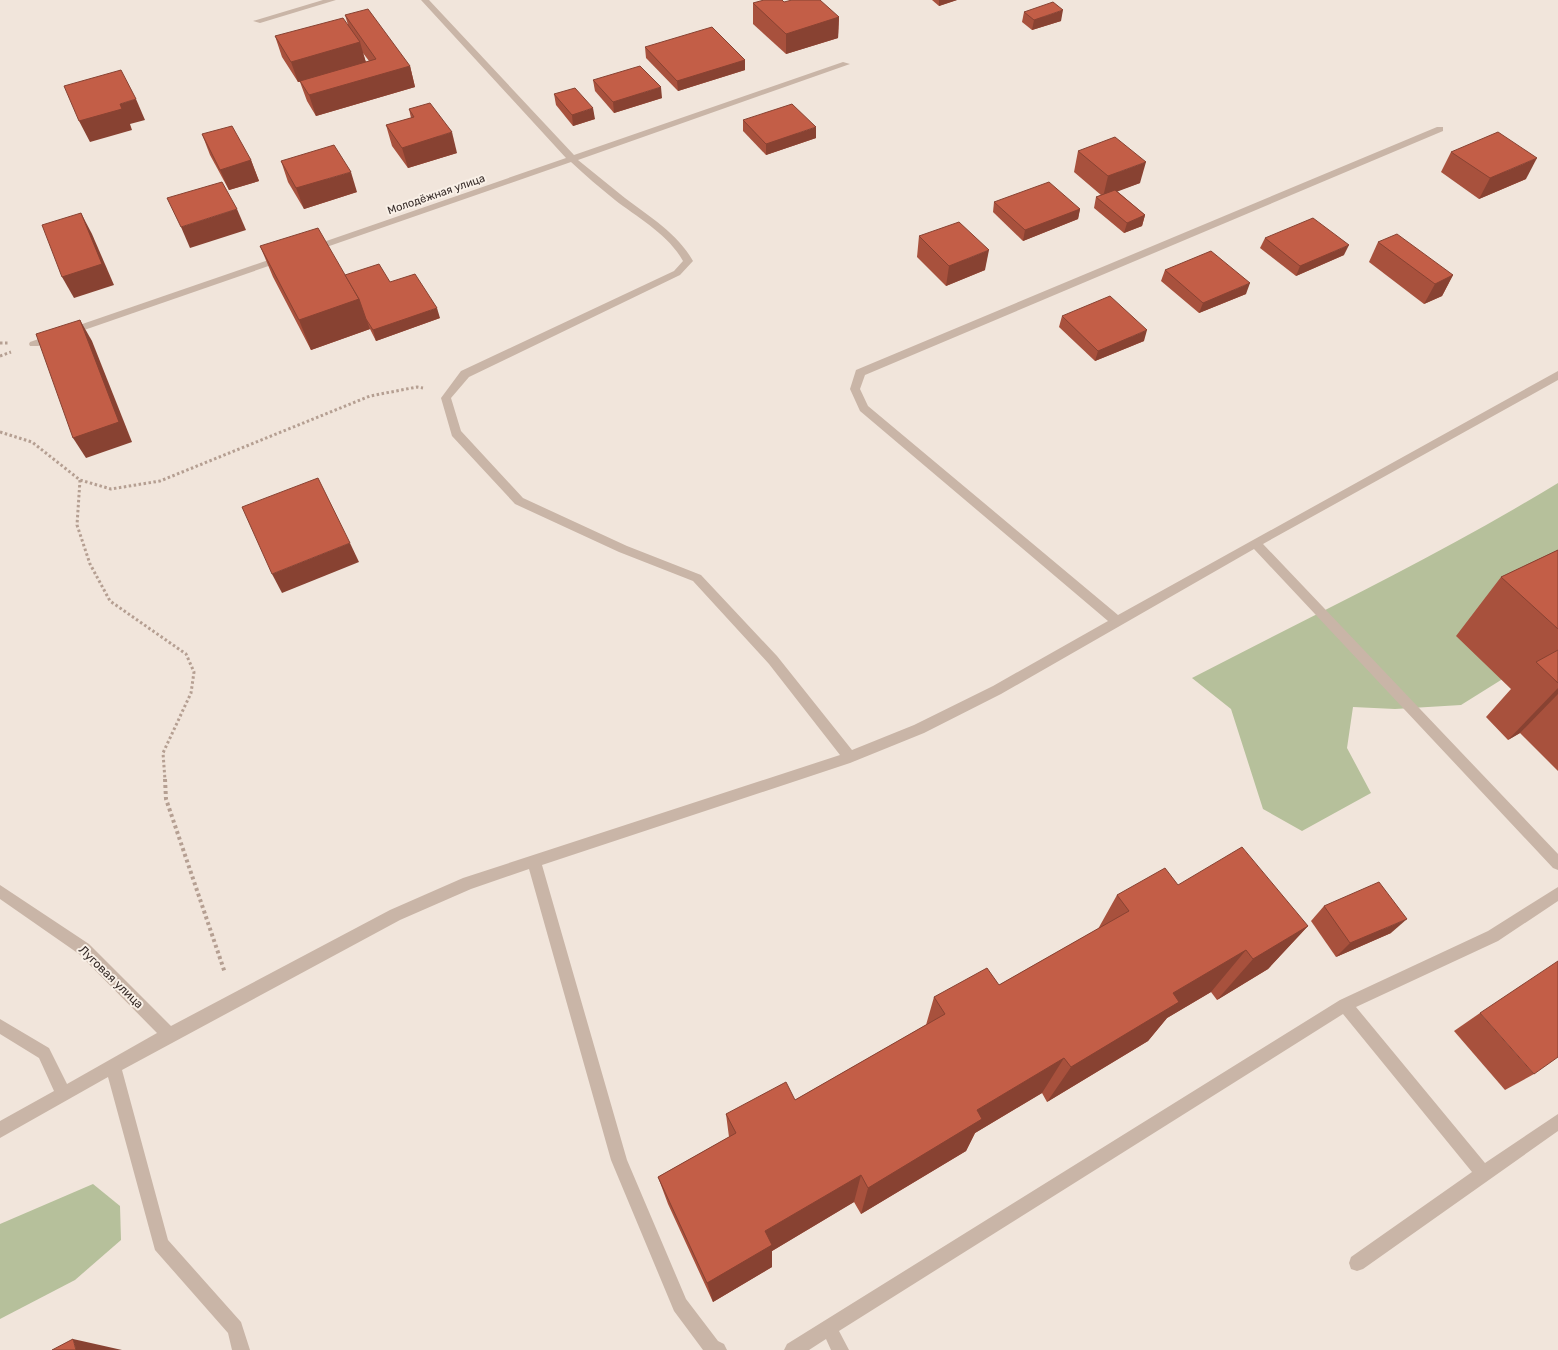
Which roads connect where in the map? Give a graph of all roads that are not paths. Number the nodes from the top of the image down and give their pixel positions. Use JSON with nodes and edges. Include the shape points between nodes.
{"nodes":[{"id":1,"x":332,"y":0,"type":"edge"},
{"id":2,"x":425,"y":0,"type":"edge"},
{"id":3,"x":257,"y":21,"type":"dead end"},
{"id":4,"x":846,"y":64,"type":"dead end"},
{"id":5,"x":1440,"y":129,"type":"dead end"},
{"id":6,"x":572,"y":159,"type":"junction"},
{"id":7,"x":34,"y":344,"type":"edge"},
{"id":8,"x":1558,"y":375,"type":"edge"},
{"id":9,"x":1256,"y":543,"type":"junction"},
{"id":10,"x":1117,"y":622,"type":"junction"},
{"id":11,"x":850,"y":758,"type":"junction"},
{"id":12,"x":534,"y":861,"type":"junction"},
{"id":13,"x":1558,"y":864,"type":"edge"},
{"id":14,"x":0,"y":891,"type":"edge"},
{"id":15,"x":1558,"y":893,"type":"edge"},
{"id":16,"x":1345,"y":1005,"type":"junction"},
{"id":17,"x":0,"y":1026,"type":"edge"},
{"id":18,"x":169,"y":1035,"type":"junction"},
{"id":19,"x":113,"y":1066,"type":"junction"},
{"id":20,"x":64,"y":1095,"type":"junction"},
{"id":21,"x":1558,"y":1122,"type":"edge"},
{"id":22,"x":0,"y":1130,"type":"edge"},
{"id":23,"x":1484,"y":1174,"type":"junction"},
{"id":24,"x":1357,"y":1263,"type":"dead end"},
{"id":25,"x":829,"y":1328,"type":"junction"},
{"id":26,"x":241,"y":1350,"type":"edge"},
{"id":27,"x":718,"y":1350,"type":"edge"},
{"id":28,"x":793,"y":1350,"type":"edge"},
{"id":29,"x":840,"y":1350,"type":"edge"}],
"edges":[{"from":1,"to":3,"type":"street"},
{"from":2,"to":6,"type":"street"},
{"from":4,"to":6,"type":"street","name":"Молодёжная улица"},
{"from":5,"to":10,"type":"street","via":[[860,373],[855,389],[864,408]]},
{"from":6,"to":7,"type":"street","name":"Молодёжная улица"},
{"from":6,"to":11,"type":"street","via":[[661,229],[682,250],[688,262],[678,272],[465,374],[446,398],[456,433],[519,502],[697,578],[773,660]]},
{"from":8,"to":9,"type":"street"},
{"from":9,"to":10,"type":"street"},
{"from":9,"to":13,"type":"street"},
{"from":10,"to":11,"type":"street","via":[[997,690],[919,729]]},
{"from":11,"to":12,"type":"street"},
{"from":12,"to":18,"type":"street","via":[[468,883],[395,915]]},
{"from":12,"to":27,"type":"street","via":[[619,1160],[680,1305],[712,1348]]},
{"from":14,"to":18,"type":"street","name":"Луговая улица","via":[[84,949]]},
{"from":15,"to":16,"type":"street","via":[[1493,936]]},
{"from":16,"to":23,"type":"street"},
{"from":16,"to":25,"type":"street"},
{"from":17,"to":20,"type":"street","via":[[44,1054]]},
{"from":18,"to":19,"type":"street"},
{"from":19,"to":20,"type":"street"},
{"from":19,"to":26,"type":"street","via":[[161,1244],[235,1328]]},
{"from":20,"to":22,"type":"street"},
{"from":21,"to":23,"type":"street"},
{"from":23,"to":24,"type":"street"},
{"from":25,"to":28,"type":"street"},
{"from":25,"to":29,"type":"street"}]}
